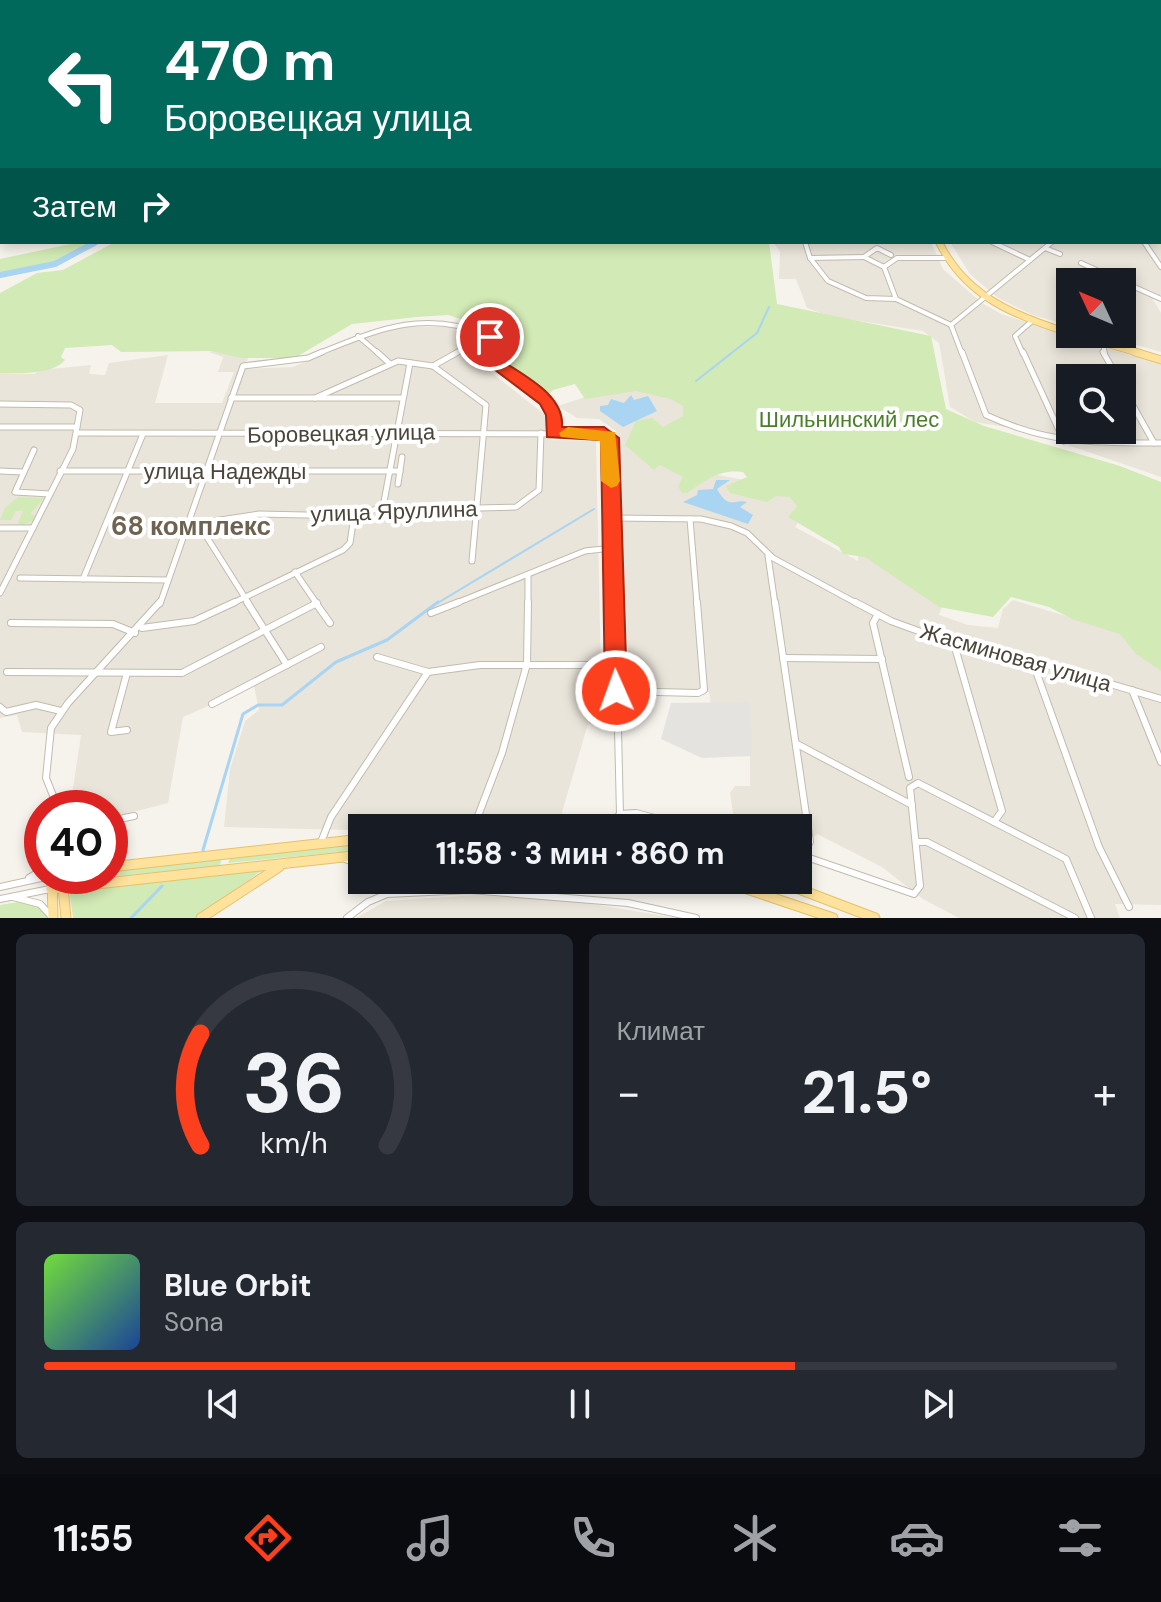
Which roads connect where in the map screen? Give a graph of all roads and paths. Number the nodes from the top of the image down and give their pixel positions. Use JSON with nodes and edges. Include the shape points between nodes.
{"nodes":[{"id":1,"x":806,"y":244,"type":"edge"},
{"id":2,"x":940,"y":244,"type":"edge"},
{"id":3,"x":996,"y":244,"type":"edge"},
{"id":4,"x":1050,"y":244,"type":"edge"},
{"id":5,"x":1145,"y":244,"type":"edge"},
{"id":6,"x":876,"y":245,"type":"edge"},
{"id":7,"x":1045,"y":248,"type":"junction"},
{"id":8,"x":1060,"y":254,"type":"dead end"},
{"id":9,"x":891,"y":255,"type":"dead end"},
{"id":10,"x":864,"y":257,"type":"junction"},
{"id":11,"x":810,"y":258,"type":"junction"},
{"id":12,"x":945,"y":258,"type":"junction"},
{"id":13,"x":1030,"y":260,"type":"junction"},
{"id":14,"x":1081,"y":263,"type":"dead end"},
{"id":15,"x":884,"y":267,"type":"junction"},
{"id":16,"x":1161,"y":267,"type":"edge"},
{"id":17,"x":1092,"y":268,"type":"edge"},
{"id":18,"x":1136,"y":289,"type":"edge"},
{"id":19,"x":896,"y":299,"type":"junction"},
{"id":20,"x":985,"y":299,"type":"junction"},
{"id":21,"x":1161,"y":301,"type":"edge"},
{"id":22,"x":1032,"y":321,"type":"junction"},
{"id":23,"x":951,"y":325,"type":"junction"},
{"id":24,"x":1056,"y":328,"type":"edge"},
{"id":25,"x":489,"y":335,"type":"junction"},
{"id":26,"x":358,"y":336,"type":"junction"},
{"id":27,"x":1120,"y":348,"type":"edge"},
{"id":28,"x":1161,"y":360,"type":"edge"},
{"id":29,"x":389,"y":363,"type":"junction"},
{"id":30,"x":410,"y":363,"type":"junction"},
{"id":31,"x":433,"y":366,"type":"junction"},
{"id":32,"x":231,"y":398,"type":"junction"},
{"id":33,"x":315,"y":398,"type":"junction"},
{"id":34,"x":403,"y":398,"type":"junction"},
{"id":35,"x":0,"y":404,"type":"edge"},
{"id":36,"x":1136,"y":409,"type":"edge"},
{"id":37,"x":1056,"y":423,"type":"edge"},
{"id":38,"x":0,"y":427,"type":"edge"},
{"id":39,"x":78,"y":430,"type":"junction"},
{"id":40,"x":397,"y":432,"type":"junction"},
{"id":41,"x":485,"y":432,"type":"junction"},
{"id":42,"x":541,"y":433,"type":"junction"},
{"id":43,"x":553,"y":433,"type":"junction"},
{"id":44,"x":143,"y":434,"type":"junction"},
{"id":45,"x":217,"y":434,"type":"junction"},
{"id":46,"x":1056,"y":439,"type":"edge"},
{"id":47,"x":1136,"y":443,"type":"edge"},
{"id":48,"x":1157,"y":443,"type":"edge"},
{"id":49,"x":34,"y":450,"type":"dead end"},
{"id":50,"x":402,"y":457,"type":"dead end"},
{"id":51,"x":0,"y":471,"type":"edge"},
{"id":52,"x":60,"y":471,"type":"junction"},
{"id":53,"x":128,"y":471,"type":"junction"},
{"id":54,"x":204,"y":471,"type":"junction"},
{"id":55,"x":390,"y":471,"type":"junction"},
{"id":56,"x":400,"y":471,"type":"junction"},
{"id":57,"x":22,"y":472,"type":"junction"},
{"id":58,"x":398,"y":484,"type":"dead end"},
{"id":59,"x":50,"y":494,"type":"junction"},
{"id":60,"x":383,"y":507,"type":"junction"},
{"id":61,"x":478,"y":507,"type":"junction"},
{"id":62,"x":354,"y":516,"type":"junction"},
{"id":63,"x":611,"y":518,"type":"junction"},
{"id":64,"x":690,"y":519,"type":"junction"},
{"id":65,"x":198,"y":523,"type":"junction"},
{"id":66,"x":187,"y":525,"type":"junction"},
{"id":67,"x":0,"y":528,"type":"edge"},
{"id":68,"x":33,"y":528,"type":"junction"},
{"id":69,"x":612,"y":548,"type":"junction"},
{"id":70,"x":768,"y":556,"type":"junction"},
{"id":71,"x":472,"y":561,"type":"dead end"},
{"id":72,"x":295,"y":572,"type":"junction"},
{"id":73,"x":528,"y":576,"type":"junction"},
{"id":74,"x":20,"y":578,"type":"dead end"},
{"id":75,"x":4,"y":579,"type":"edge"},
{"id":76,"x":83,"y":579,"type":"junction"},
{"id":77,"x":167,"y":580,"type":"junction"},
{"id":78,"x":0,"y":593,"type":"edge"},
{"id":79,"x":244,"y":596,"type":"junction"},
{"id":80,"x":317,"y":603,"type":"junction"},
{"id":81,"x":431,"y":613,"type":"dead end"},
{"id":82,"x":878,"y":614,"type":"junction"},
{"id":83,"x":11,"y":623,"type":"dead end"},
{"id":84,"x":330,"y":623,"type":"dead end"},
{"id":85,"x":138,"y":630,"type":"junction"},
{"id":86,"x":266,"y":630,"type":"junction"},
{"id":87,"x":954,"y":644,"type":"junction"},
{"id":88,"x":321,"y":647,"type":"dead end"},
{"id":89,"x":377,"y":657,"type":"dead end"},
{"id":90,"x":783,"y":658,"type":"junction"},
{"id":91,"x":882,"y":659,"type":"junction"},
{"id":92,"x":1032,"y":660,"type":"junction"},
{"id":93,"x":527,"y":664,"type":"junction"},
{"id":94,"x":287,"y":665,"type":"junction"},
{"id":95,"x":615,"y":665,"type":"junction"},
{"id":96,"x":7,"y":672,"type":"dead end"},
{"id":97,"x":98,"y":672,"type":"junction"},
{"id":98,"x":126,"y":672,"type":"junction"},
{"id":99,"x":428,"y":672,"type":"junction"},
{"id":100,"x":1132,"y":690,"type":"junction"},
{"id":101,"x":616,"y":691,"type":"junction"},
{"id":102,"x":1161,"y":699,"type":"edge"},
{"id":103,"x":212,"y":704,"type":"dead end"},
{"id":104,"x":0,"y":707,"type":"edge"},
{"id":105,"x":61,"y":711,"type":"junction"},
{"id":106,"x":127,"y":730,"type":"dead end"},
{"id":107,"x":796,"y":743,"type":"junction"},
{"id":108,"x":1161,"y":762,"type":"edge"},
{"id":109,"x":909,"y":777,"type":"dead end"},
{"id":110,"x":51,"y":790,"type":"edge"},
{"id":111,"x":912,"y":805,"type":"junction"},
{"id":112,"x":479,"y":814,"type":"edge"},
{"id":113,"x":620,"y":814,"type":"joint"},
{"id":114,"x":640,"y":814,"type":"edge"},
{"id":115,"x":806,"y":814,"type":"edge"},
{"id":116,"x":134,"y":816,"type":"dead end"},
{"id":117,"x":128,"y":817,"type":"edge"},
{"id":118,"x":994,"y":822,"type":"junction"},
{"id":119,"x":348,"y":840,"type":"edge"},
{"id":120,"x":917,"y":842,"type":"junction"},
{"id":121,"x":320,"y":843,"type":"junction"},
{"id":122,"x":234,"y":851,"type":"junction"},
{"id":123,"x":348,"y":856,"type":"edge"},
{"id":124,"x":340,"y":857,"type":"junction"},
{"id":125,"x":812,"y":859,"type":"edge"},
{"id":126,"x":348,"y":860,"type":"edge"},
{"id":127,"x":297,"y":862,"type":"junction"},
{"id":128,"x":128,"y":865,"type":"edge"},
{"id":129,"x":228,"y":868,"type":"junction"},
{"id":130,"x":128,"y":876,"type":"edge"},
{"id":131,"x":24,"y":881,"type":"edge"},
{"id":132,"x":0,"y":887,"type":"edge"},
{"id":133,"x":27,"y":894,"type":"edge"},
{"id":134,"x":51,"y":894,"type":"edge"},
{"id":135,"x":63,"y":894,"type":"edge"},
{"id":136,"x":398,"y":894,"type":"edge"},
{"id":137,"x":552,"y":894,"type":"edge"},
{"id":138,"x":762,"y":894,"type":"edge"},
{"id":139,"x":812,"y":894,"type":"edge"},
{"id":140,"x":12,"y":897,"type":"junction"},
{"id":141,"x":0,"y":899,"type":"edge"},
{"id":142,"x":1129,"y":907,"type":"dead end"},
{"id":143,"x":52,"y":918,"type":"edge"},
{"id":144,"x":66,"y":918,"type":"edge"},
{"id":145,"x":201,"y":918,"type":"edge"},
{"id":146,"x":347,"y":918,"type":"edge"},
{"id":147,"x":696,"y":918,"type":"edge"},
{"id":148,"x":833,"y":918,"type":"edge"},
{"id":149,"x":875,"y":918,"type":"edge"},
{"id":150,"x":1075,"y":918,"type":"edge"},
{"id":151,"x":1091,"y":918,"type":"edge"}],
"edges":[{"from":1,"to":11,"type":"street"},
{"from":2,"to":12,"type":"main road"},
{"from":3,"to":13,"type":"street"},
{"from":4,"to":7,"type":"street"},
{"from":5,"to":16,"type":"street"},
{"from":6,"to":9,"type":"street"},
{"from":6,"to":10,"type":"street"},
{"from":7,"to":8,"type":"street"},
{"from":7,"to":13,"type":"street"},
{"from":10,"to":11,"type":"street"},
{"from":10,"to":15,"type":"street"},
{"from":11,"to":19,"type":"street","via":[[828,281],[866,298]]},
{"from":12,"to":15,"type":"street","via":[[897,258]]},
{"from":12,"to":20,"type":"main road"},
{"from":13,"to":20,"type":"street"},
{"from":14,"to":17,"type":"street"},
{"from":15,"to":19,"type":"street"},
{"from":18,"to":21,"type":"street"},
{"from":19,"to":23,"type":"street"},
{"from":20,"to":22,"type":"main road"},
{"from":20,"to":23,"type":"street"},
{"from":22,"to":24,"type":"main road"},
{"from":22,"to":37,"type":"street","via":[[1015,336]]},
{"from":23,"to":46,"type":"street","via":[[986,415]]},
{"from":25,"to":26,"type":"street","via":[[461,324],[392,324]]},
{"from":25,"to":31,"type":"street"},
{"from":25,"to":43,"type":"street","via":[[490,360],[546,401],[555,415]]},
{"from":26,"to":29,"type":"street"},
{"from":26,"to":32,"type":"street","via":[[308,358],[246,364]]},
{"from":27,"to":28,"type":"main road"},
{"from":29,"to":30,"type":"street"},
{"from":29,"to":33,"type":"street"},
{"from":30,"to":31,"type":"street"},
{"from":30,"to":34,"type":"street"},
{"from":31,"to":41,"type":"street","via":[[487,407]]},
{"from":32,"to":33,"type":"street"},
{"from":32,"to":45,"type":"street"},
{"from":33,"to":34,"type":"street"},
{"from":34,"to":40,"type":"street"},
{"from":35,"to":39,"type":"street","via":[[75,406],[80,410]]},
{"from":36,"to":48,"type":"street"},
{"from":38,"to":39,"type":"street","name":"Боровецкая улица"},
{"from":39,"to":44,"type":"street","name":"Боровецкая улица"},
{"from":39,"to":52,"type":"street"},
{"from":40,"to":41,"type":"street","name":"Боровецкая улица"},
{"from":40,"to":45,"type":"street","name":"Боровецкая улица"},
{"from":40,"to":55,"type":"street"},
{"from":41,"to":42,"type":"street","name":"Боровецкая улица"},
{"from":41,"to":61,"type":"street"},
{"from":42,"to":43,"type":"street","name":"Боровецкая улица"},
{"from":42,"to":61,"type":"street","name":"улица Яруллина","via":[[539,490],[516,507]]},
{"from":43,"to":63,"type":"street","name":"Боровецкая улица","via":[[604,433],[610,438]]},
{"from":44,"to":45,"type":"street","name":"Боровецкая улица"},
{"from":44,"to":53,"type":"street"},
{"from":45,"to":54,"type":"street"},
{"from":47,"to":48,"type":"street"},
{"from":49,"to":57,"type":"street"},
{"from":50,"to":56,"type":"street"},
{"from":51,"to":57,"type":"street"},
{"from":52,"to":53,"type":"street","name":"улица Надежды"},
{"from":52,"to":59,"type":"street"},
{"from":53,"to":54,"type":"street","name":"улица Надежды"},
{"from":53,"to":76,"type":"street"},
{"from":54,"to":55,"type":"street","name":"улица Надежды"},
{"from":54,"to":66,"type":"street"},
{"from":55,"to":56,"type":"street","name":"улица Надежды"},
{"from":55,"to":60,"type":"street"},
{"from":56,"to":58,"type":"street"},
{"from":57,"to":59,"type":"street","via":[[16,494]]},
{"from":59,"to":68,"type":"street"},
{"from":60,"to":61,"type":"street","name":"улица Яруллина"},
{"from":60,"to":62,"type":"street","name":"улица Яруллина"},
{"from":61,"to":71,"type":"street"},
{"from":62,"to":65,"type":"street","name":"улица Яруллина","via":[[274,513]]},
{"from":62,"to":72,"type":"street","via":[[347,547]]},
{"from":63,"to":64,"type":"street","name":"Жасминовая улица"},
{"from":63,"to":69,"type":"street"},
{"from":64,"to":70,"type":"street","name":"Жасминовая улица","via":[[739,529]]},
{"from":64,"to":101,"type":"street","via":[[704,690]]},
{"from":65,"to":66,"type":"street","name":"улица Яруллина"},
{"from":65,"to":79,"type":"street"},
{"from":66,"to":77,"type":"street"},
{"from":67,"to":68,"type":"street"},
{"from":68,"to":75,"type":"street"},
{"from":69,"to":73,"type":"street","via":[[585,551]]},
{"from":69,"to":95,"type":"street"},
{"from":70,"to":82,"type":"street","name":"Жасминовая улица"},
{"from":70,"to":90,"type":"street"},
{"from":72,"to":79,"type":"street"},
{"from":72,"to":80,"type":"street"},
{"from":73,"to":81,"type":"street"},
{"from":73,"to":93,"type":"street"},
{"from":74,"to":76,"type":"street"},
{"from":75,"to":78,"type":"street"},
{"from":76,"to":77,"type":"street"},
{"from":77,"to":85,"type":"street","via":[[158,608]]},
{"from":79,"to":85,"type":"street","via":[[186,623]]},
{"from":79,"to":86,"type":"street"},
{"from":80,"to":84,"type":"street"},
{"from":80,"to":86,"type":"street"},
{"from":82,"to":87,"type":"street","name":"Жасминовая улица"},
{"from":82,"to":91,"type":"street","via":[[873,623]]},
{"from":83,"to":85,"type":"street","via":[[113,624]]},
{"from":85,"to":97,"type":"street"},
{"from":86,"to":94,"type":"street"},
{"from":86,"to":98,"type":"street","via":[[187,671]]},
{"from":87,"to":92,"type":"street","name":"Жасминовая улица"},
{"from":87,"to":118,"type":"street","via":[[1002,811]]},
{"from":88,"to":94,"type":"street"},
{"from":89,"to":99,"type":"street"},
{"from":90,"to":91,"type":"street"},
{"from":90,"to":107,"type":"street"},
{"from":91,"to":109,"type":"street"},
{"from":92,"to":100,"type":"street","name":"Жасминовая улица"},
{"from":92,"to":142,"type":"street","via":[[1099,847]]},
{"from":93,"to":95,"type":"street"},
{"from":93,"to":99,"type":"street"},
{"from":93,"to":112,"type":"street"},
{"from":94,"to":103,"type":"street"},
{"from":95,"to":101,"type":"street"},
{"from":96,"to":97,"type":"street"},
{"from":97,"to":98,"type":"street"},
{"from":97,"to":105,"type":"street"},
{"from":98,"to":106,"type":"street","via":[[111,732]]},
{"from":99,"to":121,"type":"street","via":[[331,817]]},
{"from":100,"to":102,"type":"street","name":"Жасминовая улица"},
{"from":100,"to":108,"type":"street"},
{"from":101,"to":113,"type":"street"},
{"from":104,"to":105,"type":"street","via":[[6,712],[42,705]]},
{"from":105,"to":110,"type":"street","via":[[50,735],[46,778]]},
{"from":107,"to":111,"type":"street"},
{"from":107,"to":115,"type":"street"},
{"from":111,"to":118,"type":"street","via":[[910,788],[918,783]]},
{"from":111,"to":120,"type":"street"},
{"from":113,"to":114,"type":"street"},
{"from":116,"to":117,"type":"street"},
{"from":118,"to":151,"type":"street","via":[[1066,859]]},
{"from":119,"to":121,"type":"main road"},
{"from":120,"to":125,"type":"street","via":[[920,886],[914,894]]},
{"from":120,"to":150,"type":"street","via":[[927,842]]},
{"from":121,"to":122,"type":"main road"},
{"from":122,"to":128,"type":"main road"},
{"from":122,"to":129,"type":"main road","via":[[223,862]]},
{"from":123,"to":124,"type":"main road"},
{"from":124,"to":126,"type":"street"},
{"from":124,"to":127,"type":"main road"},
{"from":127,"to":129,"type":"main road"},
{"from":127,"to":145,"type":"main road","via":[[259,877]]},
{"from":129,"to":130,"type":"main road"},
{"from":131,"to":132,"type":"street"},
{"from":133,"to":140,"type":"street"},
{"from":134,"to":143,"type":"main road"},
{"from":135,"to":144,"type":"main road"},
{"from":136,"to":146,"type":"street","via":[[379,896]]},
{"from":137,"to":147,"type":"street"},
{"from":138,"to":148,"type":"main road"},
{"from":139,"to":149,"type":"main road"},
{"from":140,"to":141,"type":"street"},
{"from":140,"to":143,"type":"street","via":[[40,904]]}]}
